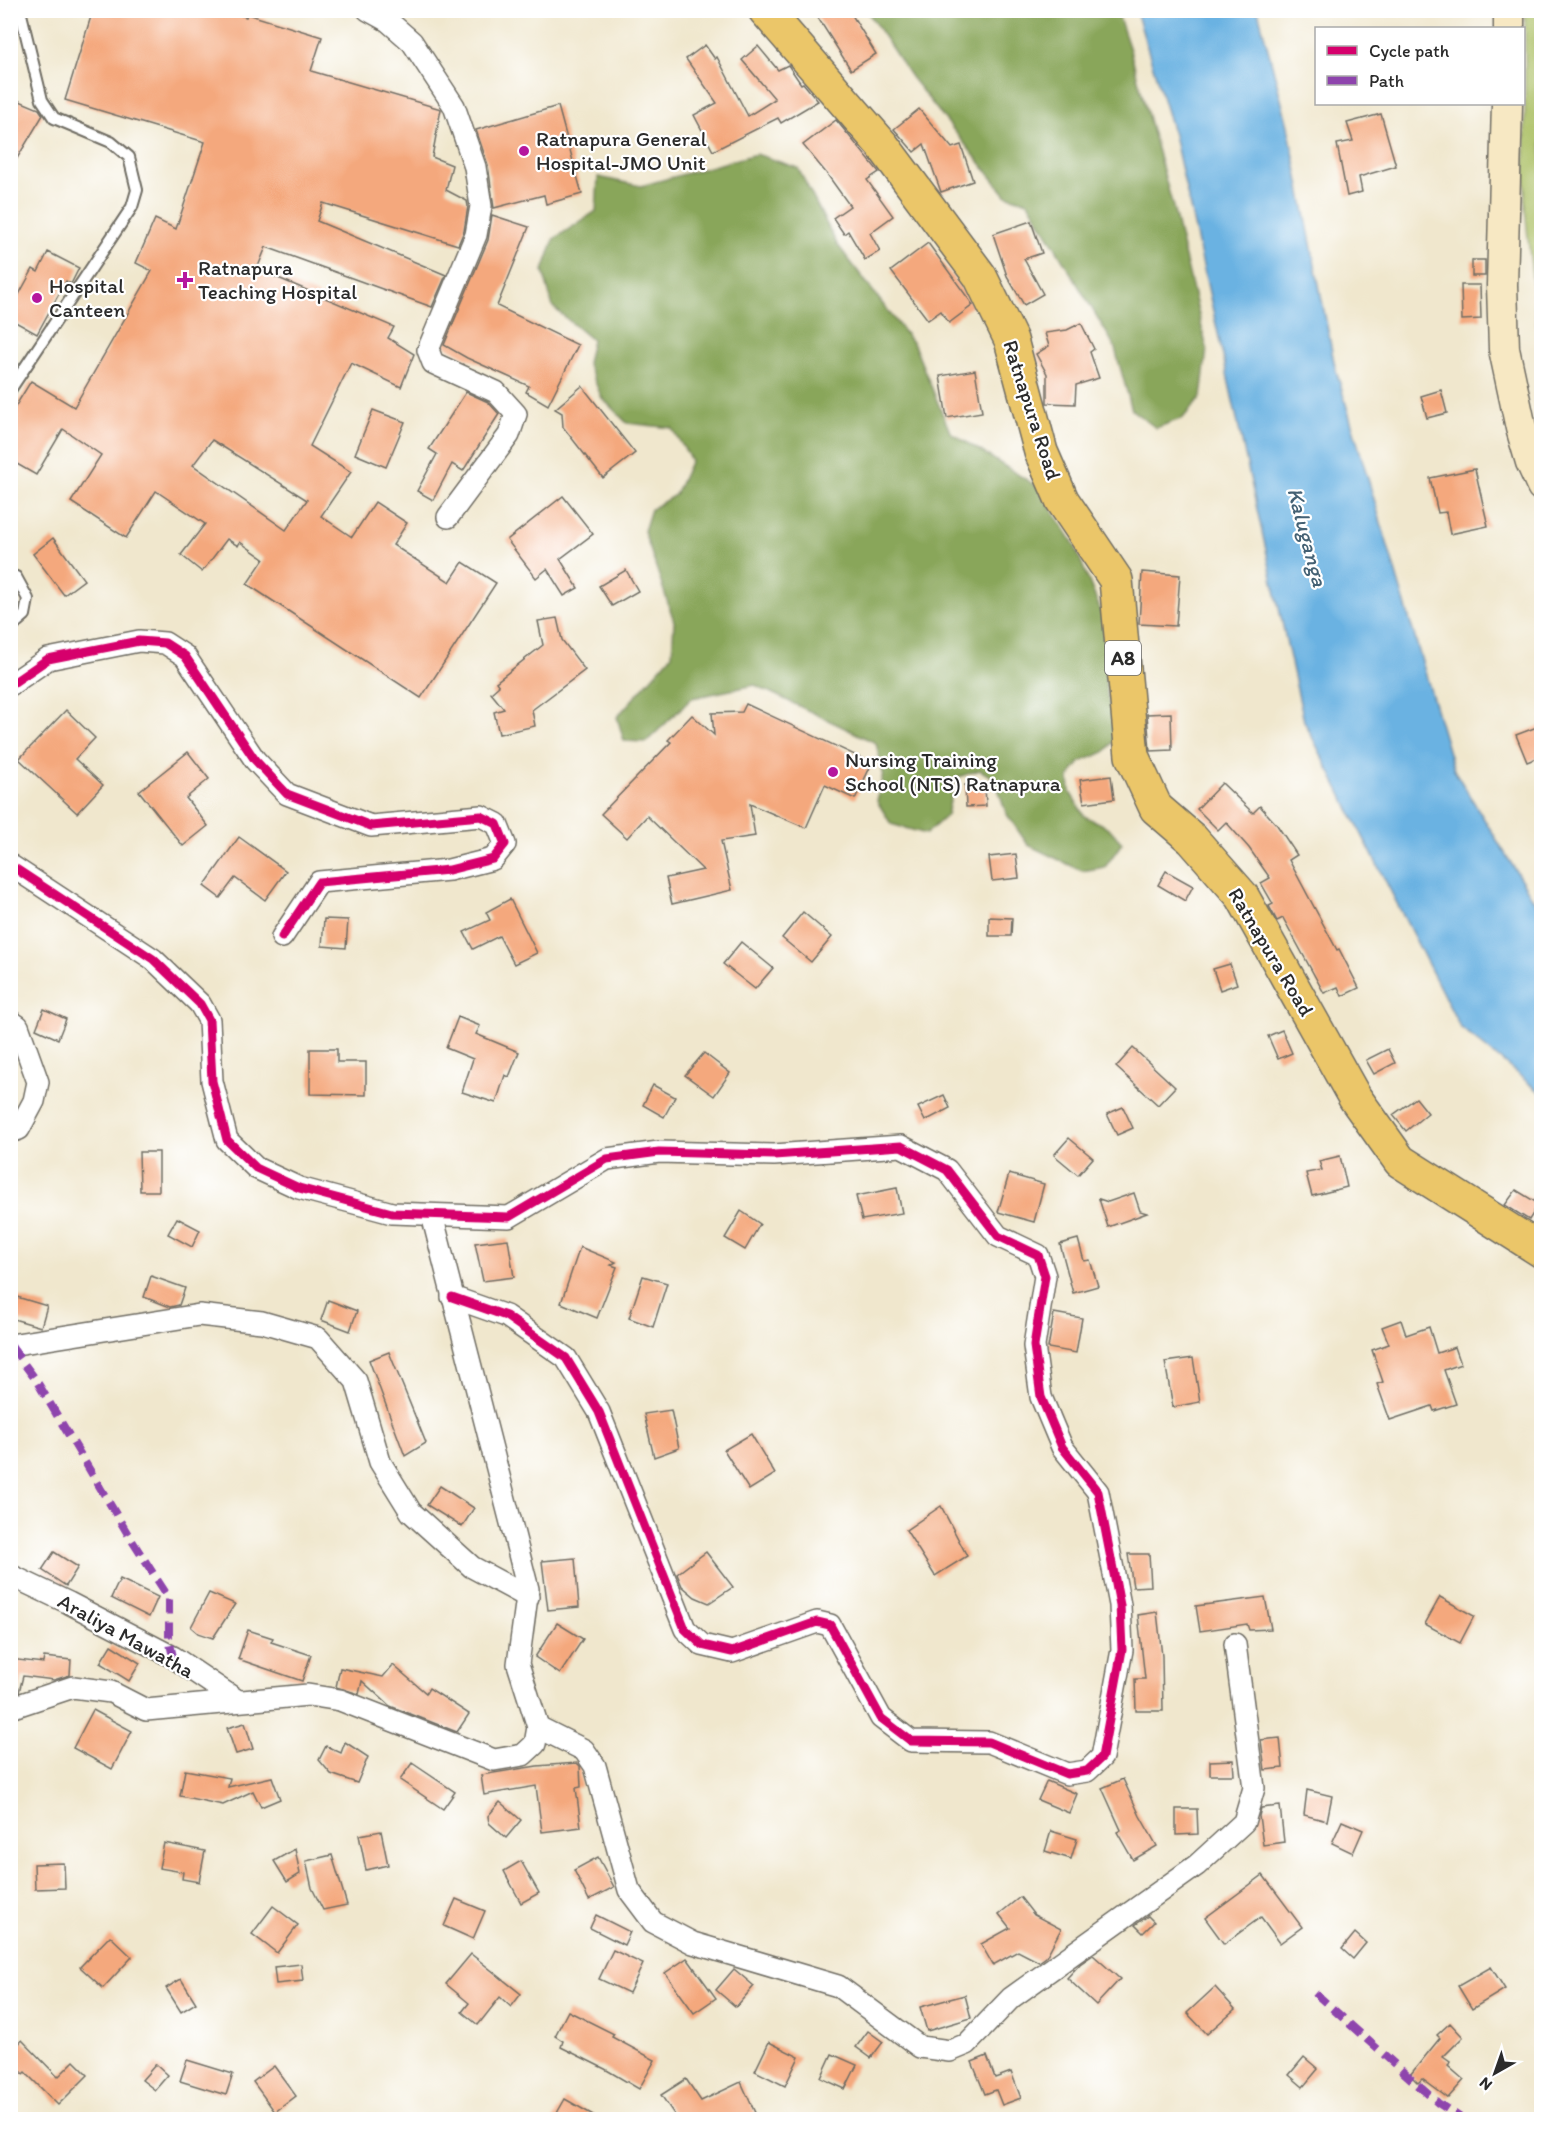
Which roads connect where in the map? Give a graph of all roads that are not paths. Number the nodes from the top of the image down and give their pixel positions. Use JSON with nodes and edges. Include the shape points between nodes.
{"nodes":[{"id":1,"x":20,"y":10,"type":"edge"},
{"id":2,"x":368,"y":10,"type":"edge"},
{"id":3,"x":765,"y":10,"type":"edge"},
{"id":4,"x":1509,"y":10,"type":"edge"},
{"id":5,"x":1509,"y":27,"type":"edge"},
{"id":6,"x":1507,"y":105,"type":"edge"},
{"id":7,"x":10,"y":390,"type":"edge"},
{"id":8,"x":1542,"y":486,"type":"edge"},
{"id":9,"x":448,"y":517,"type":"dead end"},
{"id":10,"x":10,"y":575,"type":"edge"},
{"id":11,"x":10,"y":628,"type":"edge"},
{"id":12,"x":10,"y":685,"type":"edge"},
{"id":13,"x":10,"y":866,"type":"edge"},
{"id":14,"x":282,"y":937,"type":"dead end"},
{"id":15,"x":10,"y":1021,"type":"edge"},
{"id":16,"x":10,"y":1132,"type":"edge"},
{"id":17,"x":432,"y":1215,"type":"junction"},
{"id":18,"x":1542,"y":1251,"type":"edge"},
{"id":19,"x":452,"y":1298,"type":"junction"},
{"id":20,"x":10,"y":1345,"type":"edge"},
{"id":21,"x":10,"y":1575,"type":"edge"},
{"id":22,"x":528,"y":1597,"type":"junction"},
{"id":23,"x":1235,"y":1644,"type":"dead end"},
{"id":24,"x":238,"y":1701,"type":"junction"},
{"id":25,"x":10,"y":1708,"type":"edge"},
{"id":26,"x":538,"y":1727,"type":"junction"}],
"edges":[{"from":1,"to":7,"type":"lane","via":[[42,100],[54,118],[111,142],[129,157],[137,190],[132,207]]},
{"from":2,"to":9,"type":"street","via":[[412,42],[454,106],[475,167],[481,206],[476,235],[428,350],[433,363],[496,392],[516,414],[509,435]]},
{"from":3,"to":18,"type":"highway","name":"Ratnapura Road","number":"A8","via":[[883,146],[980,276],[1011,340],[1049,471],[1062,500],[1116,580],[1132,756],[1156,808],[1192,839],[1242,896],[1355,1098],[1400,1161]]},
{"from":4,"to":5,"type":"street"},
{"from":6,"to":8,"type":"street","via":[[1504,349],[1521,428]]},
{"from":10,"to":11,"type":"lane","via":[[16,577],[28,598],[25,615]]},
{"from":12,"to":14,"type":"street","via":[[48,659],[139,641],[165,642],[185,656],[255,760],[287,794],[371,826],[481,816],[497,824],[505,844],[493,859],[449,870],[319,882]]},
{"from":13,"to":17,"type":"street","via":[[153,959],[200,1004],[209,1020],[212,1081],[227,1140],[256,1168],[299,1188],[372,1208]]},
{"from":15,"to":16,"type":"street","via":[[18,1026],[38,1082],[34,1101],[19,1129]]},
{"from":17,"to":19,"type":"street"},
{"from":17,"to":19,"type":"street","via":[[509,1216],[608,1159],[659,1152],[774,1155],[900,1146],[947,1170],[998,1236],[1038,1255],[1045,1276],[1034,1346],[1041,1397],[1062,1447],[1098,1492],[1120,1605],[1122,1650],[1102,1757],[1087,1771],[1067,1774],[989,1742],[911,1741],[881,1718],[830,1625],[817,1622],[732,1652],[702,1645],[685,1629],[599,1412],[566,1358],[506,1316]]},
{"from":19,"to":22,"type":"street"},
{"from":20,"to":22,"type":"street","via":[[199,1315],[262,1322],[318,1338],[356,1381],[380,1462],[411,1512],[472,1567]]},
{"from":21,"to":24,"type":"street","name":"Araliya Mawatha","via":[[173,1657]]},
{"from":22,"to":26,"type":"street","via":[[518,1664]]},
{"from":23,"to":26,"type":"street","via":[[1254,1788],[1244,1822],[1197,1864],[1011,1998],[967,2044],[950,2051],[920,2047],[838,1986],[693,1943],[653,1922],[629,1890],[595,1766],[584,1750]]},
{"from":24,"to":25,"type":"street","via":[[146,1710],[111,1692],[73,1687]]},
{"from":24,"to":26,"type":"street","via":[[308,1695],[339,1700],[494,1760],[523,1755],[534,1744]]}]}
